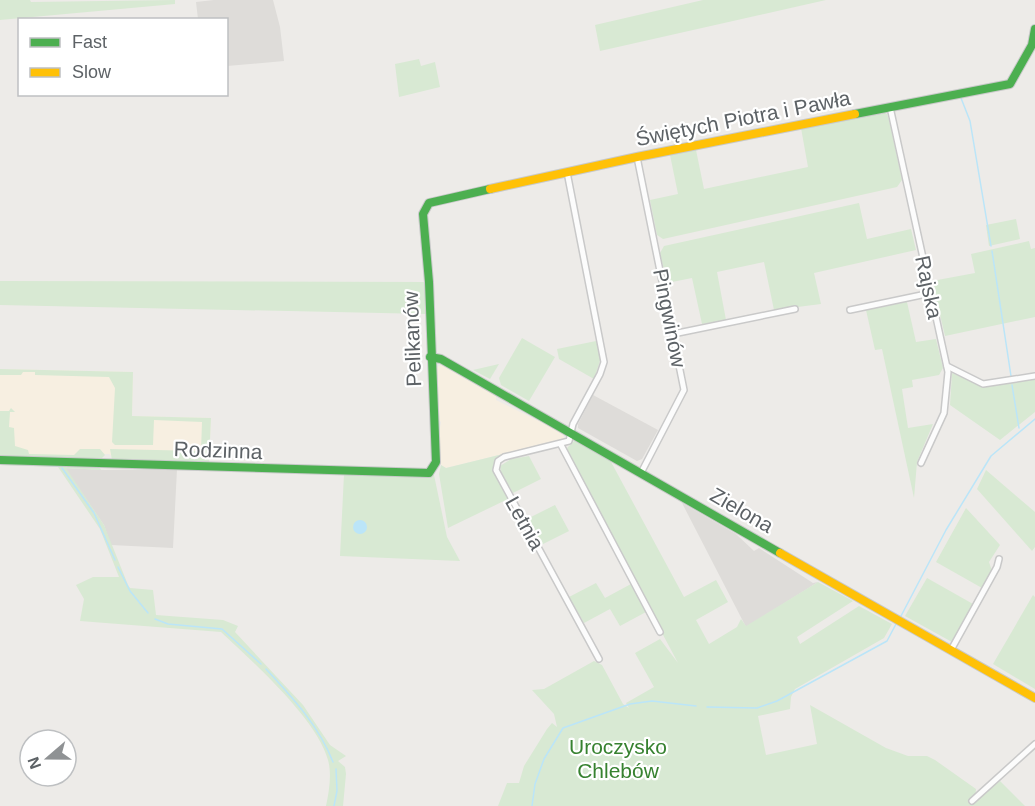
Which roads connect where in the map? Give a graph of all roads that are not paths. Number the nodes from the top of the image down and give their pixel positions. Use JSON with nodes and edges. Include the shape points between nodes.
{"nodes":[{"id":1,"x":1035,"y":29,"type":"edge"},
{"id":2,"x":1033,"y":45,"type":"edge"},
{"id":3,"x":890,"y":107,"type":"junction"},
{"id":4,"x":637,"y":158,"type":"junction"},
{"id":5,"x":567,"y":172,"type":"junction"},
{"id":6,"x":425,"y":207,"type":"joint"},
{"id":7,"x":931,"y":293,"type":"junction"},
{"id":8,"x":795,"y":309,"type":"dead end"},
{"id":9,"x":850,"y":310,"type":"dead end"},
{"id":10,"x":673,"y":334,"type":"junction"},
{"id":11,"x":430,"y":357,"type":"junction"},
{"id":12,"x":947,"y":366,"type":"junction"},
{"id":13,"x":1035,"y":376,"type":"edge"},
{"id":14,"x":571,"y":431,"type":"junction"},
{"id":15,"x":561,"y":444,"type":"junction"},
{"id":16,"x":0,"y":460,"type":"edge"},
{"id":17,"x":921,"y":463,"type":"dead end"},
{"id":18,"x":433,"y":470,"type":"joint"},
{"id":19,"x":642,"y":471,"type":"junction"},
{"id":20,"x":999,"y":559,"type":"dead end"},
{"id":21,"x":660,"y":632,"type":"dead end"},
{"id":22,"x":951,"y":650,"type":"junction"},
{"id":23,"x":599,"y":659,"type":"dead end"},
{"id":24,"x":1035,"y":698,"type":"edge"},
{"id":25,"x":1035,"y":744,"type":"edge"},
{"id":26,"x":972,"y":801,"type":"dead end"}],
"edges":[{"from":1,"to":2,"type":"street","name":"Świętych Piotra i Pawła"},
{"from":2,"to":3,"type":"street","name":"Świętych Piotra i Pawła","via":[[1012,84]]},
{"from":3,"to":4,"type":"street","name":"Świętych Piotra i Pawła"},
{"from":3,"to":7,"type":"street","name":"Rajska"},
{"from":4,"to":5,"type":"street","name":"Świętych Piotra i Pawła"},
{"from":4,"to":10,"type":"street","name":"Pingwinów"},
{"from":5,"to":6,"type":"street","name":"Świętych Piotra i Pawła","via":[[438,199]]},
{"from":5,"to":14,"type":"street","via":[[604,362]]},
{"from":6,"to":11,"type":"street","name":"Pelikanów"},
{"from":7,"to":9,"type":"street"},
{"from":7,"to":12,"type":"street","name":"Rajska"},
{"from":8,"to":10,"type":"street"},
{"from":10,"to":19,"type":"street","name":"Pingwinów","via":[[684,390]]},
{"from":11,"to":14,"type":"street","name":"Zielona","via":[[441,358]]},
{"from":11,"to":18,"type":"street","name":"Pelikanów","via":[[436,459]]},
{"from":12,"to":13,"type":"street","via":[[983,384]]},
{"from":12,"to":17,"type":"street","name":"Rajska","via":[[944,412]]},
{"from":14,"to":15,"type":"street","via":[[569,441]]},
{"from":14,"to":19,"type":"street","name":"Zielona"},
{"from":15,"to":21,"type":"street"},
{"from":15,"to":23,"type":"street","name":"Letnia","via":[[504,457],[496,470]]},
{"from":16,"to":18,"type":"street","name":"Rodzinna","via":[[422,474]]},
{"from":19,"to":22,"type":"street","name":"Zielona"},
{"from":20,"to":22,"type":"street"},
{"from":22,"to":24,"type":"street","name":"Zielona"},
{"from":25,"to":26,"type":"street"}]}
